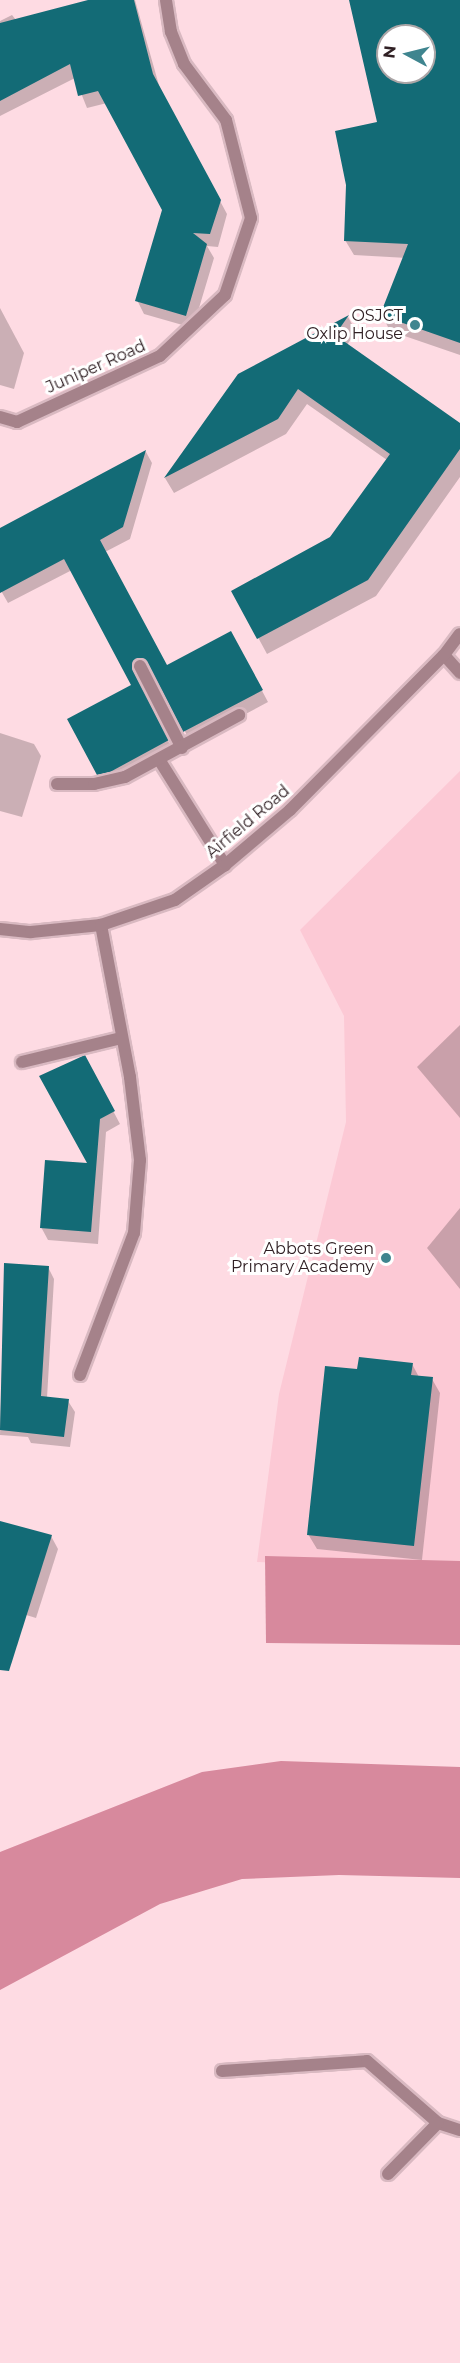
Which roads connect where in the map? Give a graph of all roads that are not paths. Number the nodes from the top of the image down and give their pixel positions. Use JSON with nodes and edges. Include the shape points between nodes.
{"nodes":[{"id":1,"x":166,"y":0,"type":"edge"},
{"id":2,"x":0,"y":417,"type":"edge"},
{"id":3,"x":460,"y":634,"type":"edge"},
{"id":4,"x":444,"y":655,"type":"junction"},
{"id":5,"x":140,"y":666,"type":"dead end"},
{"id":6,"x":460,"y":673,"type":"edge"},
{"id":7,"x":239,"y":714,"type":"dead end"},
{"id":8,"x":182,"y":748,"type":"junction"},
{"id":9,"x":160,"y":762,"type":"junction"},
{"id":10,"x":57,"y":784,"type":"dead end"},
{"id":11,"x":225,"y":865,"type":"junction"},
{"id":12,"x":101,"y":925,"type":"junction"},
{"id":13,"x":0,"y":929,"type":"edge"},
{"id":14,"x":121,"y":1038,"type":"junction"},
{"id":15,"x":22,"y":1062,"type":"dead end"},
{"id":16,"x":80,"y":1375,"type":"dead end"},
{"id":17,"x":222,"y":2071,"type":"dead end"},
{"id":18,"x":438,"y":2123,"type":"junction"},
{"id":19,"x":460,"y":2130,"type":"edge"},
{"id":20,"x":388,"y":2174,"type":"dead end"}],
"edges":[{"from":1,"to":2,"type":"street","name":"Juniper Road","via":[[171,32],[184,64],[226,120],[251,218],[225,295],[160,356],[17,422]]},
{"from":3,"to":4,"type":"street","name":"Airfield Road"},
{"from":4,"to":6,"type":"street"},
{"from":4,"to":11,"type":"street","name":"Airfield Road","via":[[290,810]]},
{"from":5,"to":8,"type":"street"},
{"from":7,"to":8,"type":"street"},
{"from":8,"to":9,"type":"street"},
{"from":9,"to":10,"type":"street","via":[[125,777],[94,784]]},
{"from":9,"to":11,"type":"street"},
{"from":11,"to":12,"type":"street","name":"Airfield Road","via":[[175,900]]},
{"from":12,"to":13,"type":"street","name":"Airfield Road","via":[[31,932]]},
{"from":12,"to":14,"type":"street"},
{"from":14,"to":15,"type":"street"},
{"from":14,"to":16,"type":"street","via":[[140,1160],[134,1233]]},
{"from":17,"to":18,"type":"street","via":[[367,2061]]},
{"from":18,"to":19,"type":"street"},
{"from":18,"to":20,"type":"street"}]}
